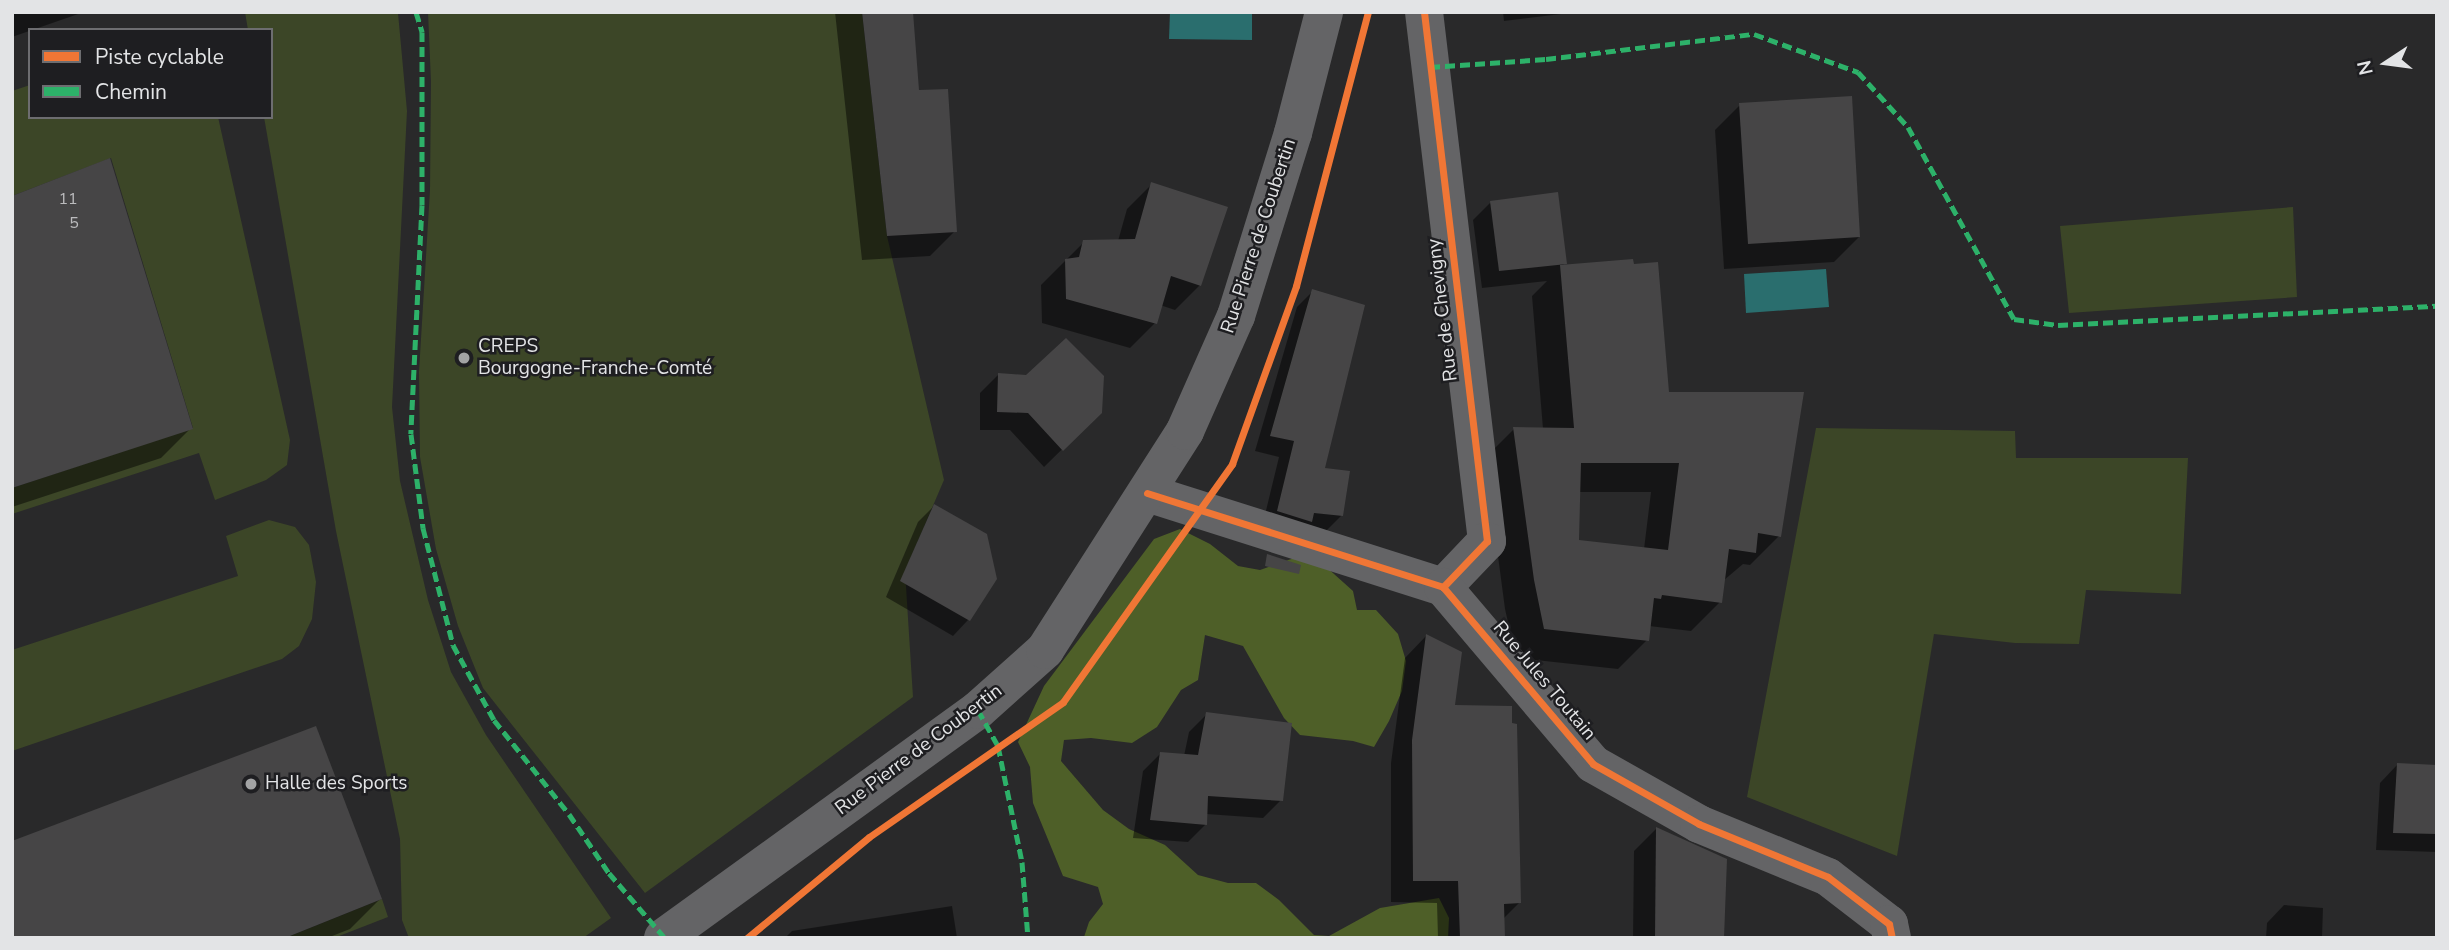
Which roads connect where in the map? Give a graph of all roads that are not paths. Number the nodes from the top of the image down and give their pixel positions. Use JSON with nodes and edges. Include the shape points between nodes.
{"nodes":[{"id":1,"x":1324,"y":12,"type":"edge"},
{"id":2,"x":1424,"y":12,"type":"edge"},
{"id":3,"x":1147,"y":493,"type":"junction"},
{"id":4,"x":1443,"y":587,"type":"junction"},
{"id":5,"x":663,"y":938,"type":"edge"},
{"id":6,"x":1892,"y":938,"type":"edge"}],
"edges":[{"from":1,"to":3,"type":"street","name":"Rue Pierre de Coubertin","via":[[1293,133],[1236,316],[1185,431]]},
{"from":2,"to":4,"type":"street","name":"Rue de Chevigny","via":[[1487,541]]},
{"from":3,"to":4,"type":"street"},
{"from":3,"to":5,"type":"street","name":"Rue Pierre de Coubertin","via":[[1045,650],[978,710]]},
{"from":4,"to":6,"type":"street","name":"Rue Jules Toutain","via":[[1593,764],[1699,824],[1828,877],[1889,924]]}]}
